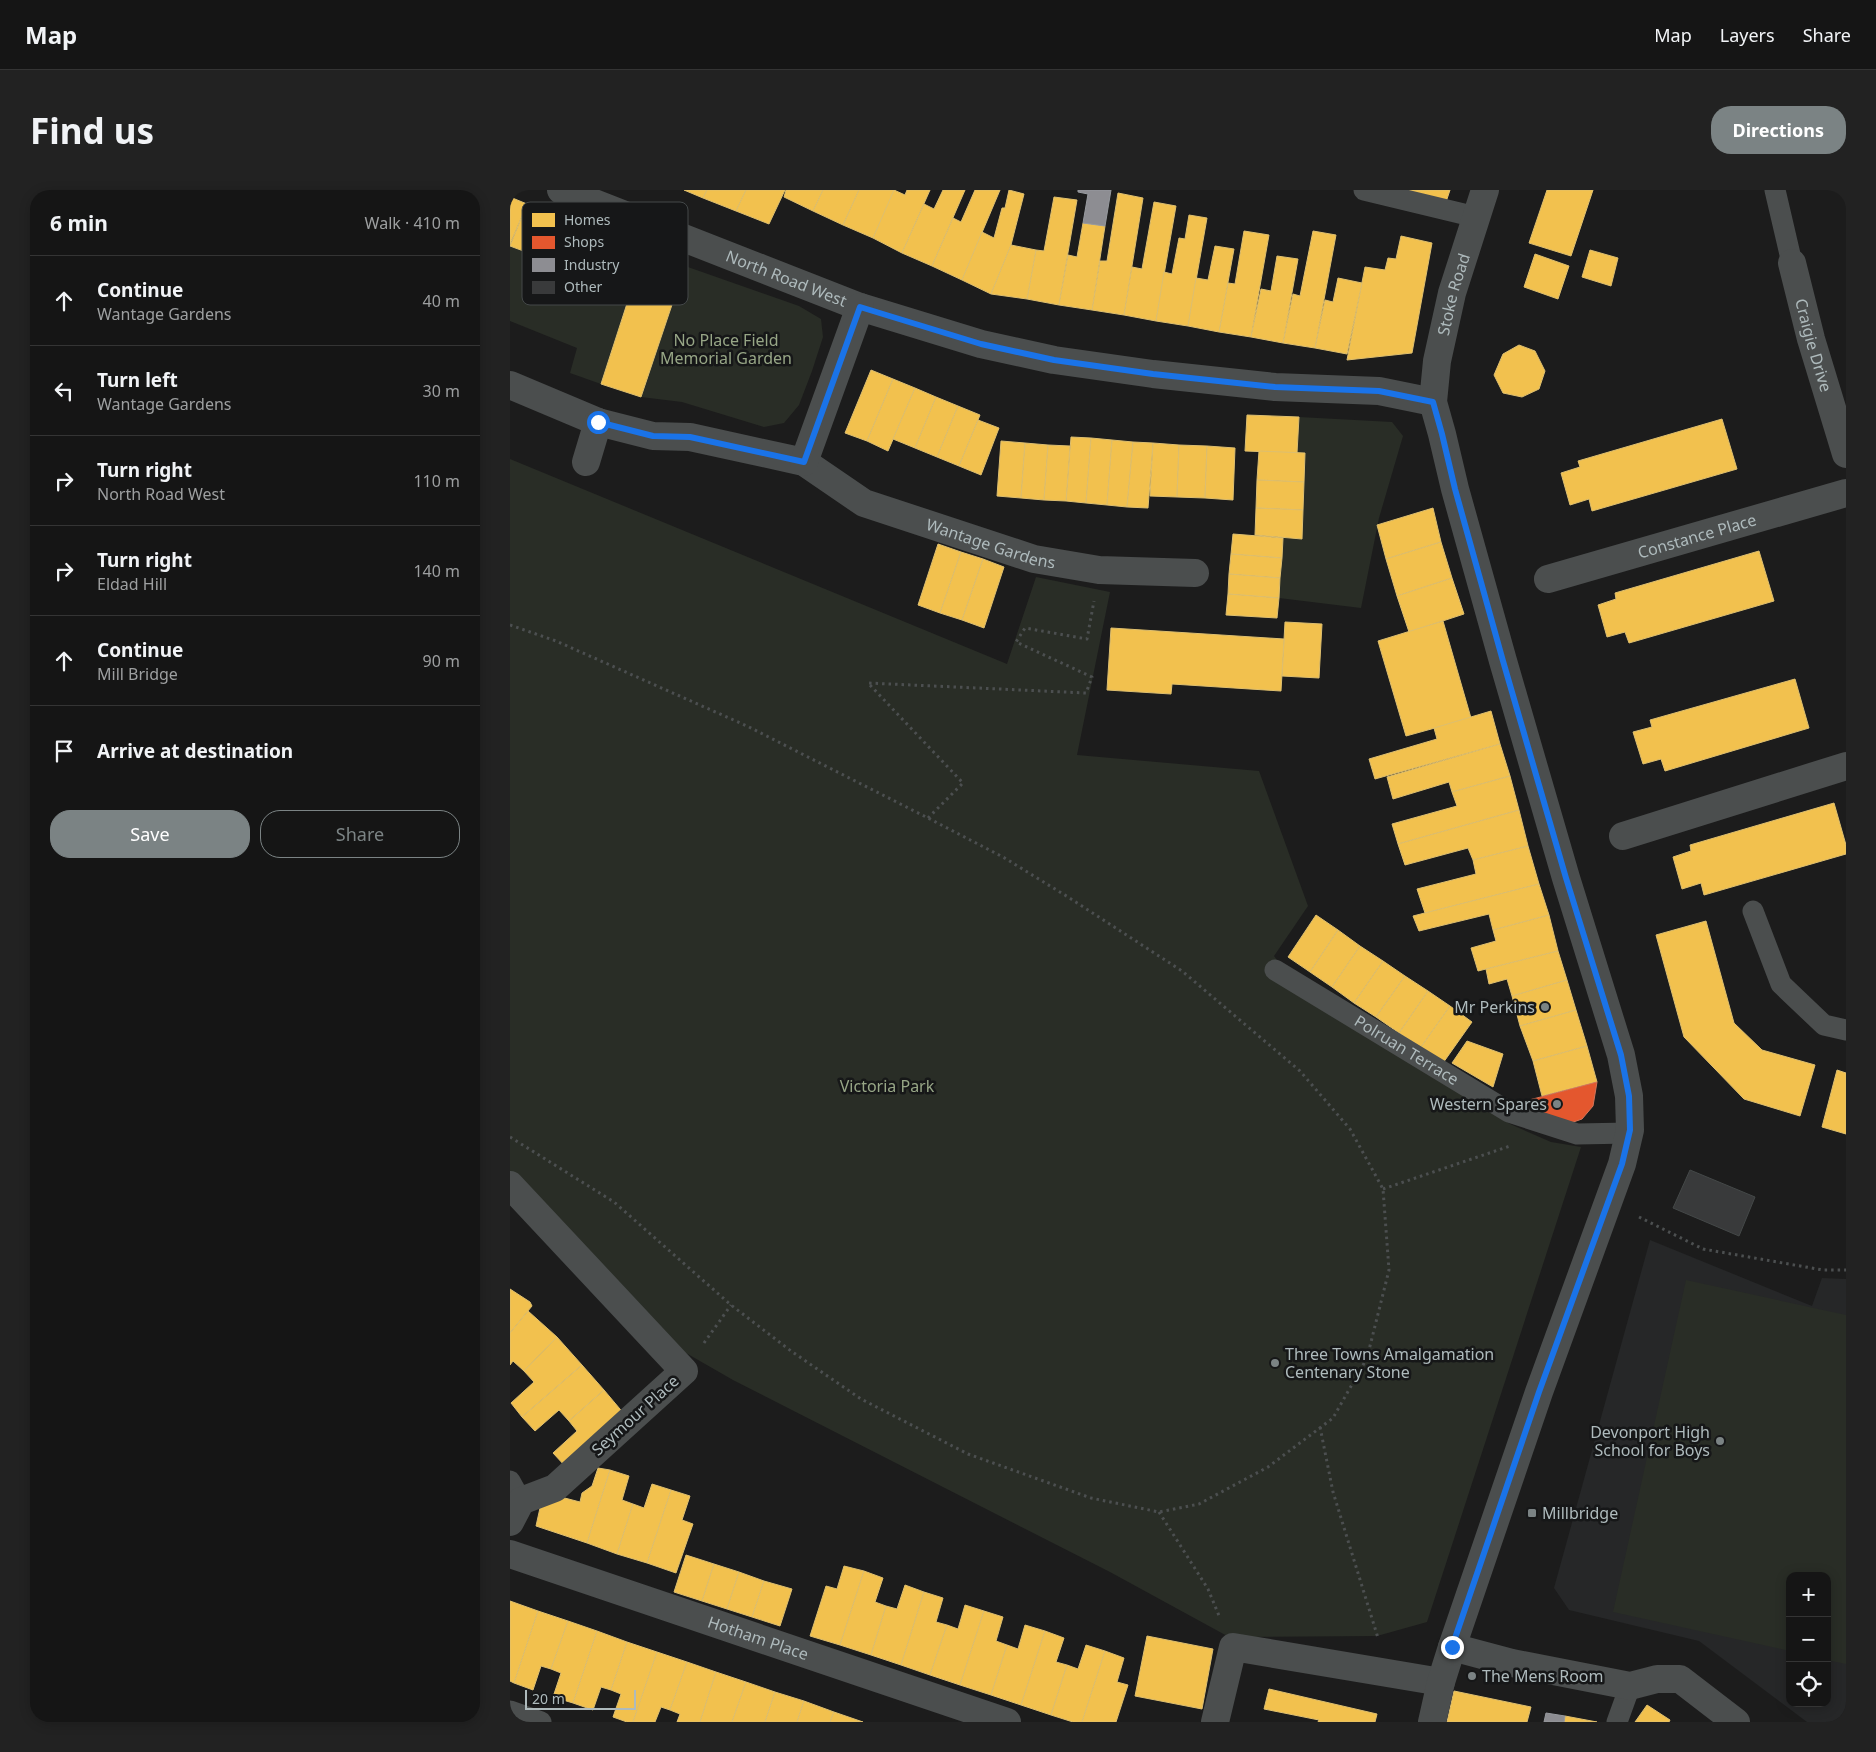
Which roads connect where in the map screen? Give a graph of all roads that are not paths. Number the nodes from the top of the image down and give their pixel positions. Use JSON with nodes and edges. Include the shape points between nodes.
{"nodes":[{"id":1,"x":561,"y":190,"type":"edge"},
{"id":2,"x":1364,"y":190,"type":"edge"},
{"id":3,"x":1485,"y":190,"type":"edge"},
{"id":4,"x":1775,"y":190,"type":"edge"},
{"id":5,"x":592,"y":202,"type":"edge"},
{"id":6,"x":1476,"y":217,"type":"junction"},
{"id":7,"x":688,"y":240,"type":"edge"},
{"id":8,"x":1792,"y":263,"type":"joint"},
{"id":9,"x":860,"y":307,"type":"junction"},
{"id":10,"x":510,"y":385,"type":"edge"},
{"id":11,"x":1433,"y":402,"type":"junction"},
{"id":12,"x":598,"y":422,"type":"junction"},
{"id":13,"x":1846,"y":454,"type":"edge"},
{"id":14,"x":586,"y":462,"type":"dead end"},
{"id":15,"x":804,"y":462,"type":"junction"},
{"id":16,"x":1846,"y":493,"type":"edge"},
{"id":17,"x":1195,"y":573,"type":"dead end"},
{"id":18,"x":1548,"y":578,"type":"dead end"},
{"id":19,"x":1846,"y":766,"type":"edge"},
{"id":20,"x":1623,"y":836,"type":"dead end"},
{"id":21,"x":1753,"y":910,"type":"dead end"},
{"id":22,"x":1275,"y":970,"type":"dead end"},
{"id":23,"x":1846,"y":1030,"type":"edge"},
{"id":24,"x":1629,"y":1133,"type":"junction"},
{"id":25,"x":510,"y":1185,"type":"edge"},
{"id":26,"x":514,"y":1501,"type":"edge"},
{"id":27,"x":510,"y":1554,"type":"edge"},
{"id":28,"x":1452,"y":1647,"type":"junction"},
{"id":29,"x":1440,"y":1682,"type":"junction"},
{"id":30,"x":1630,"y":1686,"type":"junction"},
{"id":31,"x":510,"y":1711,"type":"edge"},
{"id":32,"x":541,"y":1722,"type":"edge"},
{"id":33,"x":1007,"y":1722,"type":"edge"},
{"id":34,"x":1215,"y":1722,"type":"edge"},
{"id":35,"x":1432,"y":1722,"type":"edge"},
{"id":36,"x":1616,"y":1722,"type":"edge"},
{"id":37,"x":1736,"y":1722,"type":"edge"}],
"edges":[{"from":1,"to":5,"type":"street","name":"North Road West"},
{"from":2,"to":6,"type":"lane"},
{"from":3,"to":6,"type":"street","name":"Stoke Road"},
{"from":4,"to":8,"type":"lane"},
{"from":6,"to":11,"type":"street","name":"Stoke Road","via":[[1452,293],[1437,361]]},
{"from":7,"to":9,"type":"street","name":"North Road West"},
{"from":8,"to":13,"type":"street","name":"Craigie Drive"},
{"from":9,"to":11,"type":"street","name":"North Road West","via":[[981,344],[1054,360],[1275,387],[1379,391]]},
{"from":9,"to":15,"type":"street"},
{"from":10,"to":12,"type":"street","name":"Wantage Gardens"},
{"from":11,"to":24,"type":"street","via":[[1508,680],[1621,1055],[1629,1096]]},
{"from":12,"to":14,"type":"street"},
{"from":12,"to":15,"type":"street","name":"Wantage Gardens","via":[[653,436],[690,437]]},
{"from":15,"to":17,"type":"street","name":"Wantage Gardens","via":[[864,503],[1034,559],[1099,570]]},
{"from":16,"to":18,"type":"street","name":"Constance Place"},
{"from":19,"to":20,"type":"street"},
{"from":21,"to":23,"type":"lane","via":[[1781,984],[1824,1025]]},
{"from":22,"to":24,"type":"lane","name":"Polruan Terrace","via":[[1509,1112],[1577,1134]]},
{"from":24,"to":28,"type":"street","via":[[1609,1202],[1539,1392]]},
{"from":25,"to":26,"type":"street","name":"Seymour Place","via":[[684,1371],[555,1488]]},
{"from":27,"to":33,"type":"street","name":"Hotham Place"},
{"from":28,"to":29,"type":"street"},
{"from":28,"to":30,"type":"street","via":[[1512,1663]]},
{"from":29,"to":34,"type":"street","via":[[1233,1647]]},
{"from":29,"to":35,"type":"street"},
{"from":30,"to":36,"type":"lane"},
{"from":30,"to":37,"type":"street","via":[[1658,1679],[1680,1679]]},
{"from":31,"to":32,"type":"lane"}]}
